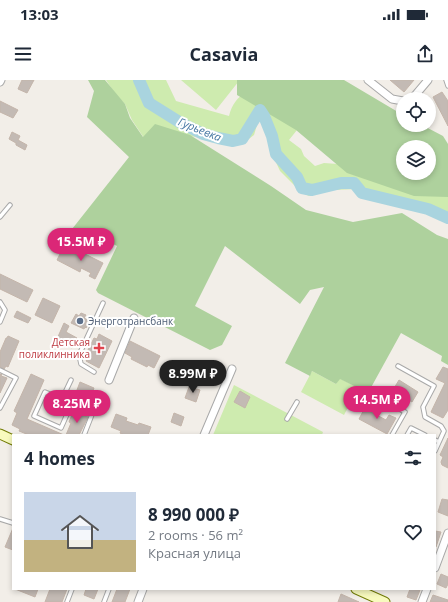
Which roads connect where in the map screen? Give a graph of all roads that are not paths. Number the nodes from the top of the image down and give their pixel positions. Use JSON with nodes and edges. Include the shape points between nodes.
{"nodes":[{"id":1,"x":368,"y":80,"type":"edge"},
{"id":2,"x":428,"y":80,"type":"edge"},
{"id":3,"x":446,"y":80,"type":"edge"},
{"id":4,"x":448,"y":86,"type":"edge"},
{"id":5,"x":418,"y":92,"type":"edge"},
{"id":6,"x":396,"y":100,"type":"edge"},
{"id":7,"x":10,"y":205,"type":"dead end"},
{"id":8,"x":0,"y":218,"type":"edge"},
{"id":9,"x":0,"y":302,"type":"edge"},
{"id":10,"x":102,"y":303,"type":"dead end"},
{"id":11,"x":134,"y":318,"type":"dead end"},
{"id":12,"x":0,"y":322,"type":"edge"},
{"id":13,"x":398,"y":366,"type":"dead end"},
{"id":14,"x":232,"y":369,"type":"dead end"},
{"id":15,"x":0,"y":370,"type":"edge"},
{"id":16,"x":94,"y":372,"type":"dead end"},
{"id":17,"x":71,"y":380,"type":"dead end"},
{"id":18,"x":110,"y":380,"type":"dead end"},
{"id":19,"x":378,"y":397,"type":"dead end"},
{"id":20,"x":62,"y":399,"type":"junction"},
{"id":21,"x":297,"y":402,"type":"dead end"},
{"id":22,"x":72,"y":403,"type":"junction"},
{"id":23,"x":0,"y":408,"type":"edge"},
{"id":24,"x":287,"y":419,"type":"dead end"},
{"id":25,"x":0,"y":434,"type":"edge"},
{"id":26,"x":84,"y":434,"type":"edge"},
{"id":27,"x":204,"y":434,"type":"edge"},
{"id":28,"x":393,"y":434,"type":"edge"},
{"id":29,"x":408,"y":434,"type":"edge"},
{"id":30,"x":423,"y":434,"type":"edge"},
{"id":31,"x":12,"y":440,"type":"edge"},
{"id":32,"x":436,"y":440,"type":"edge"},
{"id":33,"x":439,"y":442,"type":"junction"},
{"id":34,"x":436,"y":449,"type":"edge"},
{"id":35,"x":0,"y":519,"type":"edge"},
{"id":36,"x":12,"y":524,"type":"edge"},
{"id":37,"x":448,"y":533,"type":"edge"},
{"id":38,"x":436,"y":565,"type":"edge"},
{"id":39,"x":72,"y":590,"type":"edge"},
{"id":40,"x":109,"y":590,"type":"edge"},
{"id":41,"x":144,"y":590,"type":"edge"},
{"id":42,"x":358,"y":590,"type":"edge"},
{"id":43,"x":427,"y":590,"type":"edge"},
{"id":44,"x":67,"y":602,"type":"edge"},
{"id":45,"x":104,"y":602,"type":"edge"},
{"id":46,"x":138,"y":602,"type":"edge"},
{"id":47,"x":385,"y":602,"type":"edge"},
{"id":48,"x":422,"y":602,"type":"edge"}],
"edges":[{"from":1,"to":6,"type":"street"},
{"from":2,"to":5,"type":"street"},
{"from":3,"to":4,"type":"lane"},
{"from":7,"to":8,"type":"lane"},
{"from":9,"to":12,"type":"lane","via":[[5,310]]},
{"from":10,"to":16,"type":"lane","via":[[79,354],[81,364]]},
{"from":11,"to":18,"type":"street"},
{"from":13,"to":33,"type":"lane","via":[[434,386],[423,407],[425,417],[441,426],[444,431]]},
{"from":14,"to":27,"type":"street"},
{"from":15,"to":23,"type":"lane","via":[[16,378]]},
{"from":17,"to":20,"type":"lane"},
{"from":19,"to":28,"type":"lane","via":[[405,412]]},
{"from":20,"to":22,"type":"lane"},
{"from":20,"to":22,"type":"lane","via":[[45,392],[34,416],[61,428]]},
{"from":21,"to":24,"type":"lane"},
{"from":22,"to":26,"type":"lane","via":[[93,412]]},
{"from":25,"to":31,"type":"street"},
{"from":29,"to":30,"type":"lane","via":[[411,428]]},
{"from":32,"to":33,"type":"lane"},
{"from":33,"to":34,"type":"lane"},
{"from":35,"to":36,"type":"lane"},
{"from":37,"to":38,"type":"street"},
{"from":39,"to":44,"type":"lane"},
{"from":40,"to":45,"type":"lane"},
{"from":41,"to":46,"type":"street"},
{"from":42,"to":47,"type":"street"},
{"from":43,"to":48,"type":"street"}]}
